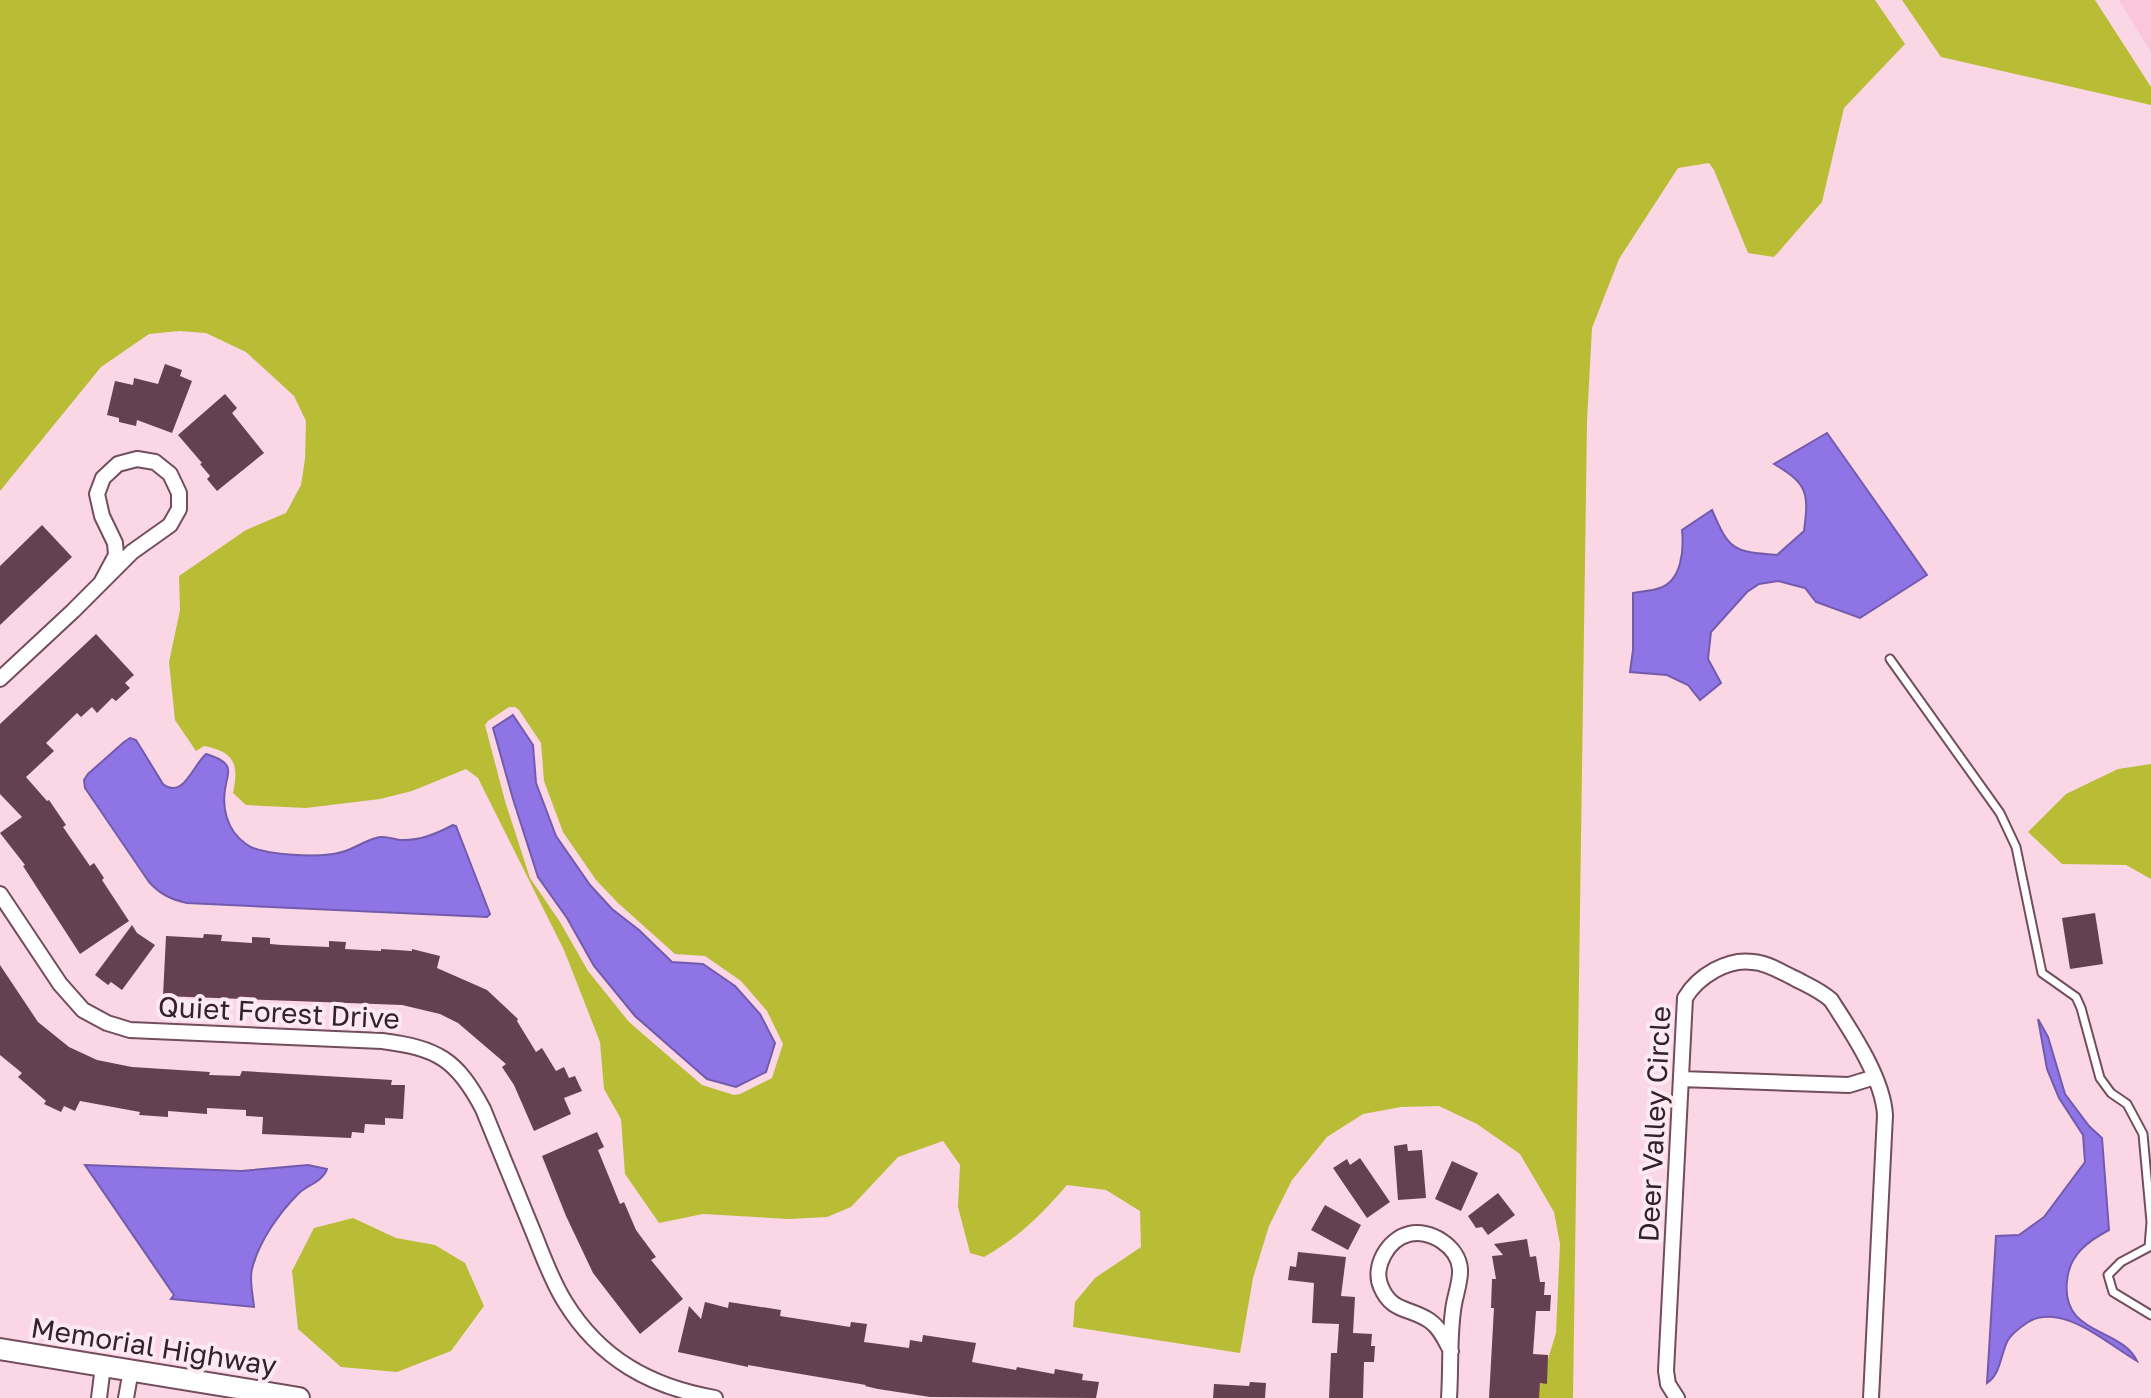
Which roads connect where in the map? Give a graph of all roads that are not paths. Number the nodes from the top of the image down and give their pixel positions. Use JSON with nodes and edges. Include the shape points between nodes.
{"nodes":[{"id":1,"x":102,"y":581,"type":"junction"},
{"id":2,"x":1890,"y":659,"type":"dead end"},
{"id":3,"x":0,"y":679,"type":"edge"},
{"id":4,"x":0,"y":894,"type":"edge"},
{"id":5,"x":1875,"y":1077,"type":"junction"},
{"id":6,"x":1681,"y":1079,"type":"junction"},
{"id":7,"x":2151,"y":1315,"type":"edge"},
{"id":8,"x":0,"y":1349,"type":"edge"},
{"id":9,"x":1451,"y":1351,"type":"junction"},
{"id":10,"x":103,"y":1366,"type":"junction"},
{"id":11,"x":131,"y":1370,"type":"junction"},
{"id":12,"x":99,"y":1398,"type":"edge"},
{"id":13,"x":126,"y":1398,"type":"edge"},
{"id":14,"x":299,"y":1398,"type":"edge"},
{"id":15,"x":715,"y":1398,"type":"edge"},
{"id":16,"x":1449,"y":1398,"type":"edge"},
{"id":17,"x":1677,"y":1398,"type":"edge"},
{"id":18,"x":1871,"y":1398,"type":"edge"}],
"edges":[{"from":1,"to":1,"type":"street","via":[[170,525],[179,509],[170,474],[155,462],[118,464],[103,478],[97,494],[116,555]]},
{"from":1,"to":3,"type":"street"},
{"from":2,"to":7,"type":"lane","via":[[2000,813],[2016,847],[2042,973],[2076,997],[2100,1078],[2127,1104],[2143,1134],[2149,1247],[2108,1275],[2113,1292]]},
{"from":4,"to":15,"type":"street","name":"Quiet Forest Drive","via":[[60,984],[83,1010],[107,1023],[130,1030],[382,1041],[432,1051],[471,1086],[563,1300],[582,1329],[637,1373],[669,1388]]},
{"from":5,"to":6,"type":"street","via":[[1849,1085]]},
{"from":5,"to":6,"type":"street","name":"Deer Valley Circle","via":[[1831,1000],[1752,961],[1718,969],[1685,998]]},
{"from":5,"to":18,"type":"street","name":"Deer Valley Circle","via":[[1885,1115]]},
{"from":6,"to":17,"type":"street","name":"Deer Valley Circle","via":[[1666,1371]]},
{"from":8,"to":10,"type":"street","name":"Memorial Highway"},
{"from":9,"to":9,"type":"street","via":[[1460,1266],[1450,1248],[1431,1234],[1408,1234],[1389,1246],[1378,1264],[1379,1284],[1390,1303],[1440,1330]]},
{"from":9,"to":16,"type":"street"},
{"from":10,"to":11,"type":"street","name":"Memorial Highway"},
{"from":10,"to":12,"type":"street"},
{"from":11,"to":13,"type":"street"},
{"from":11,"to":14,"type":"street","name":"Memorial Highway"}]}
